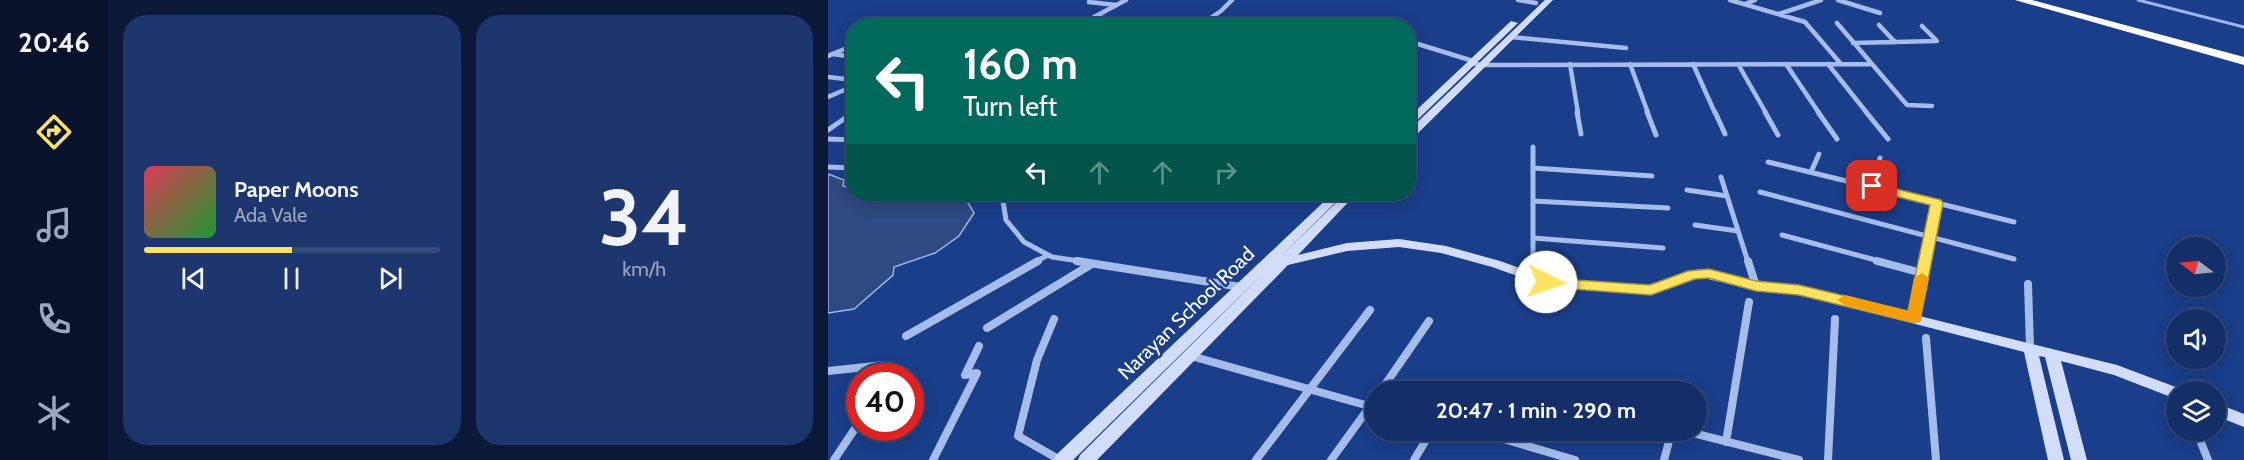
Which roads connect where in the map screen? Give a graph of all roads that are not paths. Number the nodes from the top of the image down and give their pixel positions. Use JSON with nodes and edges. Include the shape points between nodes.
{"nodes":[{"id":1,"x":1126,"y":0,"type":"edge"},
{"id":2,"x":1232,"y":0,"type":"edge"},
{"id":3,"x":1518,"y":0,"type":"edge"},
{"id":4,"x":1549,"y":0,"type":"edge"},
{"id":5,"x":1730,"y":0,"type":"edge"},
{"id":6,"x":1755,"y":0,"type":"edge"},
{"id":7,"x":1821,"y":0,"type":"edge"},
{"id":8,"x":1838,"y":0,"type":"edge"},
{"id":9,"x":2020,"y":0,"type":"edge"},
{"id":10,"x":2048,"y":0,"type":"edge"},
{"id":11,"x":1089,"y":2,"type":"dead end"},
{"id":12,"x":1538,"y":2,"type":"edge"},
{"id":13,"x":1744,"y":4,"type":"junction"},
{"id":14,"x":1117,"y":5,"type":"junction"},
{"id":15,"x":1880,"y":13,"type":"dead end"},
{"id":16,"x":1779,"y":14,"type":"junction"},
{"id":17,"x":1104,"y":18,"type":"edge"},
{"id":18,"x":1211,"y":18,"type":"edge"},
{"id":19,"x":1837,"y":24,"type":"dead end"},
{"id":20,"x":1879,"y":25,"type":"dead end"},
{"id":21,"x":1922,"y":26,"type":"dead end"},
{"id":22,"x":1511,"y":37,"type":"junction"},
{"id":23,"x":1895,"y":42,"type":"junction"},
{"id":24,"x":1853,"y":43,"type":"junction"},
{"id":25,"x":1416,"y":44,"type":"edge"},
{"id":26,"x":846,"y":48,"type":"edge"},
{"id":27,"x":1626,"y":48,"type":"dead end"},
{"id":28,"x":2244,"y":53,"type":"edge"},
{"id":29,"x":830,"y":55,"type":"edge"},
{"id":30,"x":846,"y":56,"type":"edge"},
{"id":31,"x":1471,"y":62,"type":"junction"},
{"id":32,"x":2244,"y":62,"type":"edge"},
{"id":33,"x":1570,"y":64,"type":"junction"},
{"id":34,"x":1630,"y":64,"type":"junction"},
{"id":35,"x":1693,"y":64,"type":"junction"},
{"id":36,"x":1738,"y":64,"type":"junction"},
{"id":37,"x":1786,"y":64,"type":"junction"},
{"id":38,"x":1828,"y":64,"type":"junction"},
{"id":39,"x":1841,"y":64,"type":"junction"},
{"id":40,"x":1871,"y":64,"type":"junction"},
{"id":41,"x":1482,"y":65,"type":"junction"},
{"id":42,"x":828,"y":77,"type":"edge"},
{"id":43,"x":846,"y":80,"type":"edge"},
{"id":44,"x":846,"y":89,"type":"edge"},
{"id":45,"x":828,"y":97,"type":"edge"},
{"id":46,"x":1932,"y":106,"type":"dead end"},
{"id":47,"x":1416,"y":116,"type":"edge"},
{"id":48,"x":846,"y":118,"type":"edge"},
{"id":49,"x":1416,"y":129,"type":"edge"},
{"id":50,"x":828,"y":130,"type":"edge"},
{"id":51,"x":1581,"y":134,"type":"dead end"},
{"id":52,"x":1725,"y":134,"type":"dead end"},
{"id":53,"x":1656,"y":135,"type":"dead end"},
{"id":54,"x":1778,"y":135,"type":"dead end"},
{"id":55,"x":828,"y":139,"type":"edge"},
{"id":56,"x":1837,"y":139,"type":"dead end"},
{"id":57,"x":1888,"y":139,"type":"dead end"},
{"id":58,"x":846,"y":140,"type":"edge"},
{"id":59,"x":1533,"y":147,"type":"dead end"},
{"id":60,"x":1819,"y":154,"type":"dead end"},
{"id":61,"x":1880,"y":158,"type":"dead end"},
{"id":62,"x":1768,"y":162,"type":"dead end"},
{"id":63,"x":828,"y":167,"type":"edge"},
{"id":64,"x":846,"y":168,"type":"edge"},
{"id":65,"x":1533,"y":168,"type":"junction"},
{"id":66,"x":1811,"y":172,"type":"junction"},
{"id":67,"x":1652,"y":176,"type":"dead end"},
{"id":68,"x":1721,"y":177,"type":"dead end"},
{"id":69,"x":1872,"y":186,"type":"junction"},
{"id":70,"x":1687,"y":190,"type":"dead end"},
{"id":71,"x":1760,"y":192,"type":"dead end"},
{"id":72,"x":1727,"y":196,"type":"junction"},
{"id":73,"x":1003,"y":201,"type":"edge"},
{"id":74,"x":1331,"y":201,"type":"edge"},
{"id":75,"x":1344,"y":201,"type":"edge"},
{"id":76,"x":1533,"y":201,"type":"junction"},
{"id":77,"x":1936,"y":203,"type":"junction"},
{"id":78,"x":1668,"y":208,"type":"dead end"},
{"id":79,"x":2014,"y":222,"type":"dead end"},
{"id":80,"x":1695,"y":225,"type":"dead end"},
{"id":81,"x":1738,"y":231,"type":"junction"},
{"id":82,"x":1782,"y":235,"type":"dead end"},
{"id":83,"x":1928,"y":237,"type":"junction"},
{"id":84,"x":1533,"y":238,"type":"junction"},
{"id":85,"x":1663,"y":248,"type":"dead end"},
{"id":86,"x":1048,"y":255,"type":"junction"},
{"id":87,"x":2014,"y":259,"type":"dead end"},
{"id":88,"x":1280,"y":263,"type":"junction"},
{"id":89,"x":1090,"y":265,"type":"junction"},
{"id":90,"x":1922,"y":273,"type":"junction"},
{"id":91,"x":1533,"y":278,"type":"junction"},
{"id":92,"x":2028,"y":284,"type":"dead end"},
{"id":93,"x":1756,"y":286,"type":"junction"},
{"id":94,"x":1247,"y":288,"type":"junction"},
{"id":95,"x":1749,"y":302,"type":"dead end"},
{"id":96,"x":1370,"y":310,"type":"dead end"},
{"id":97,"x":1914,"y":318,"type":"junction"},
{"id":98,"x":1054,"y":319,"type":"dead end"},
{"id":99,"x":1835,"y":319,"type":"dead end"},
{"id":100,"x":1429,"y":321,"type":"dead end"},
{"id":101,"x":987,"y":328,"type":"dead end"},
{"id":102,"x":906,"y":336,"type":"dead end"},
{"id":103,"x":1926,"y":338,"type":"dead end"},
{"id":104,"x":979,"y":346,"type":"dead end"},
{"id":105,"x":2030,"y":347,"type":"junction"},
{"id":106,"x":2051,"y":352,"type":"junction"},
{"id":107,"x":1189,"y":355,"type":"junction"},
{"id":108,"x":846,"y":369,"type":"edge"},
{"id":109,"x":828,"y":371,"type":"edge"},
{"id":110,"x":1388,"y":381,"type":"edge"},
{"id":111,"x":1310,"y":389,"type":"junction"},
{"id":112,"x":2166,"y":389,"type":"edge"},
{"id":113,"x":1365,"y":405,"type":"edge"},
{"id":114,"x":2226,"y":413,"type":"edge"},
{"id":115,"x":1365,"y":417,"type":"edge"},
{"id":116,"x":2244,"y":421,"type":"edge"},
{"id":117,"x":1707,"y":437,"type":"edge"},
{"id":118,"x":847,"y":441,"type":"edge"},
{"id":119,"x":1425,"y":441,"type":"edge"},
{"id":120,"x":1508,"y":441,"type":"edge"},
{"id":121,"x":1669,"y":441,"type":"edge"},
{"id":122,"x":2200,"y":441,"type":"edge"},
{"id":123,"x":1726,"y":442,"type":"junction"},
{"id":124,"x":1547,"y":456,"type":"edge"},
{"id":125,"x":834,"y":460,"type":"edge"},
{"id":126,"x":933,"y":460,"type":"edge"},
{"id":127,"x":1061,"y":460,"type":"edge"},
{"id":128,"x":1086,"y":460,"type":"edge"},
{"id":129,"x":1256,"y":460,"type":"edge"},
{"id":130,"x":1331,"y":460,"type":"edge"},
{"id":131,"x":1414,"y":460,"type":"edge"},
{"id":132,"x":1575,"y":460,"type":"edge"},
{"id":133,"x":1664,"y":460,"type":"edge"},
{"id":134,"x":1799,"y":460,"type":"edge"},
{"id":135,"x":1828,"y":460,"type":"edge"},
{"id":136,"x":1936,"y":460,"type":"edge"},
{"id":137,"x":2056,"y":460,"type":"edge"},
{"id":138,"x":2079,"y":460,"type":"edge"},
{"id":139,"x":2208,"y":460,"type":"edge"}],
"edges":[{"from":1,"to":14,"type":"street"},
{"from":2,"to":18,"type":"street"},
{"from":3,"to":12,"type":"street"},
{"from":4,"to":22,"type":"street"},
{"from":5,"to":13,"type":"street"},
{"from":6,"to":13,"type":"street"},
{"from":7,"to":16,"type":"street"},
{"from":8,"to":15,"type":"street"},
{"from":9,"to":32,"type":"highway"},
{"from":10,"to":28,"type":"highway"},
{"from":11,"to":14,"type":"street"},
{"from":12,"to":31,"type":"street"},
{"from":13,"to":16,"type":"street"},
{"from":14,"to":17,"type":"street","via":[[1094,17]]},
{"from":16,"to":39,"type":"street","via":[[1805,22]]},
{"from":19,"to":24,"type":"street"},
{"from":20,"to":23,"type":"street"},
{"from":21,"to":23,"type":"street","via":[[1937,41]]},
{"from":22,"to":27,"type":"street"},
{"from":22,"to":41,"type":"street"},
{"from":23,"to":24,"type":"street"},
{"from":24,"to":40,"type":"street"},
{"from":25,"to":31,"type":"street"},
{"from":26,"to":29,"type":"street"},
{"from":29,"to":30,"type":"street"},
{"from":31,"to":41,"type":"street"},
{"from":31,"to":47,"type":"street"},
{"from":33,"to":34,"type":"street"},
{"from":33,"to":41,"type":"street"},
{"from":33,"to":51,"type":"street"},
{"from":34,"to":35,"type":"street"},
{"from":34,"to":53,"type":"street"},
{"from":35,"to":36,"type":"street"},
{"from":35,"to":52,"type":"street"},
{"from":36,"to":37,"type":"street"},
{"from":36,"to":54,"type":"street"},
{"from":37,"to":38,"type":"street"},
{"from":37,"to":56,"type":"street"},
{"from":38,"to":39,"type":"street"},
{"from":38,"to":57,"type":"street"},
{"from":39,"to":40,"type":"street"},
{"from":40,"to":46,"type":"street","via":[[1907,105]]},
{"from":41,"to":49,"type":"street"},
{"from":42,"to":43,"type":"street"},
{"from":44,"to":45,"type":"street"},
{"from":48,"to":50,"type":"street"},
{"from":55,"to":58,"type":"street"},
{"from":59,"to":65,"type":"street"},
{"from":60,"to":66,"type":"street"},
{"from":61,"to":69,"type":"street"},
{"from":62,"to":66,"type":"street"},
{"from":63,"to":64,"type":"street"},
{"from":65,"to":67,"type":"street"},
{"from":65,"to":76,"type":"street"},
{"from":66,"to":69,"type":"street"},
{"from":68,"to":72,"type":"street"},
{"from":69,"to":77,"type":"street"},
{"from":70,"to":72,"type":"street"},
{"from":71,"to":83,"type":"street"},
{"from":72,"to":81,"type":"street"},
{"from":73,"to":86,"type":"street","via":[[1006,220],[1024,242]]},
{"from":74,"to":94,"type":"street","name":"Narayan School Road"},
{"from":75,"to":88,"type":"street"},
{"from":76,"to":78,"type":"street"},
{"from":76,"to":84,"type":"street"},
{"from":77,"to":79,"type":"street"},
{"from":77,"to":83,"type":"street"},
{"from":80,"to":81,"type":"street"},
{"from":81,"to":93,"type":"street"},
{"from":82,"to":90,"type":"street"},
{"from":83,"to":87,"type":"street"},
{"from":83,"to":90,"type":"street"},
{"from":84,"to":85,"type":"street"},
{"from":84,"to":91,"type":"street"},
{"from":86,"to":89,"type":"street"},
{"from":86,"to":102,"type":"street"},
{"from":88,"to":91,"type":"street","via":[[1347,247],[1400,243],[1442,249]]},
{"from":88,"to":94,"type":"street"},
{"from":89,"to":94,"type":"street"},
{"from":89,"to":101,"type":"street"},
{"from":90,"to":97,"type":"street"},
{"from":91,"to":93,"type":"street","via":[[1645,290],[1693,274],[1709,273]]},
{"from":92,"to":105,"type":"street"},
{"from":93,"to":97,"type":"street","via":[[1799,290]]},
{"from":94,"to":107,"type":"street"},
{"from":94,"to":127,"type":"street","name":"Narayan School Road"},
{"from":95,"to":123,"type":"street"},
{"from":96,"to":111,"type":"street"},
{"from":97,"to":105,"type":"street"},
{"from":98,"to":127,"type":"street","via":[[1037,360],[1018,436]]},
{"from":99,"to":135,"type":"street"},
{"from":100,"to":110,"type":"street"},
{"from":103,"to":136,"type":"street"},
{"from":104,"to":126,"type":"street","via":[[965,375],[977,373]]},
{"from":105,"to":106,"type":"street"},
{"from":105,"to":137,"type":"street"},
{"from":106,"to":112,"type":"street","via":[[2117,370]]},
{"from":106,"to":138,"type":"street"},
{"from":107,"to":111,"type":"street"},
{"from":107,"to":128,"type":"street"},
{"from":108,"to":109,"type":"street"},
{"from":111,"to":113,"type":"street"},
{"from":111,"to":129,"type":"street"},
{"from":114,"to":116,"type":"street"},
{"from":115,"to":130,"type":"street"},
{"from":117,"to":123,"type":"street"},
{"from":118,"to":125,"type":"street"},
{"from":119,"to":131,"type":"street"},
{"from":120,"to":124,"type":"street"},
{"from":121,"to":133,"type":"street"},
{"from":122,"to":139,"type":"street"},
{"from":123,"to":134,"type":"street"},
{"from":124,"to":132,"type":"street"}]}
